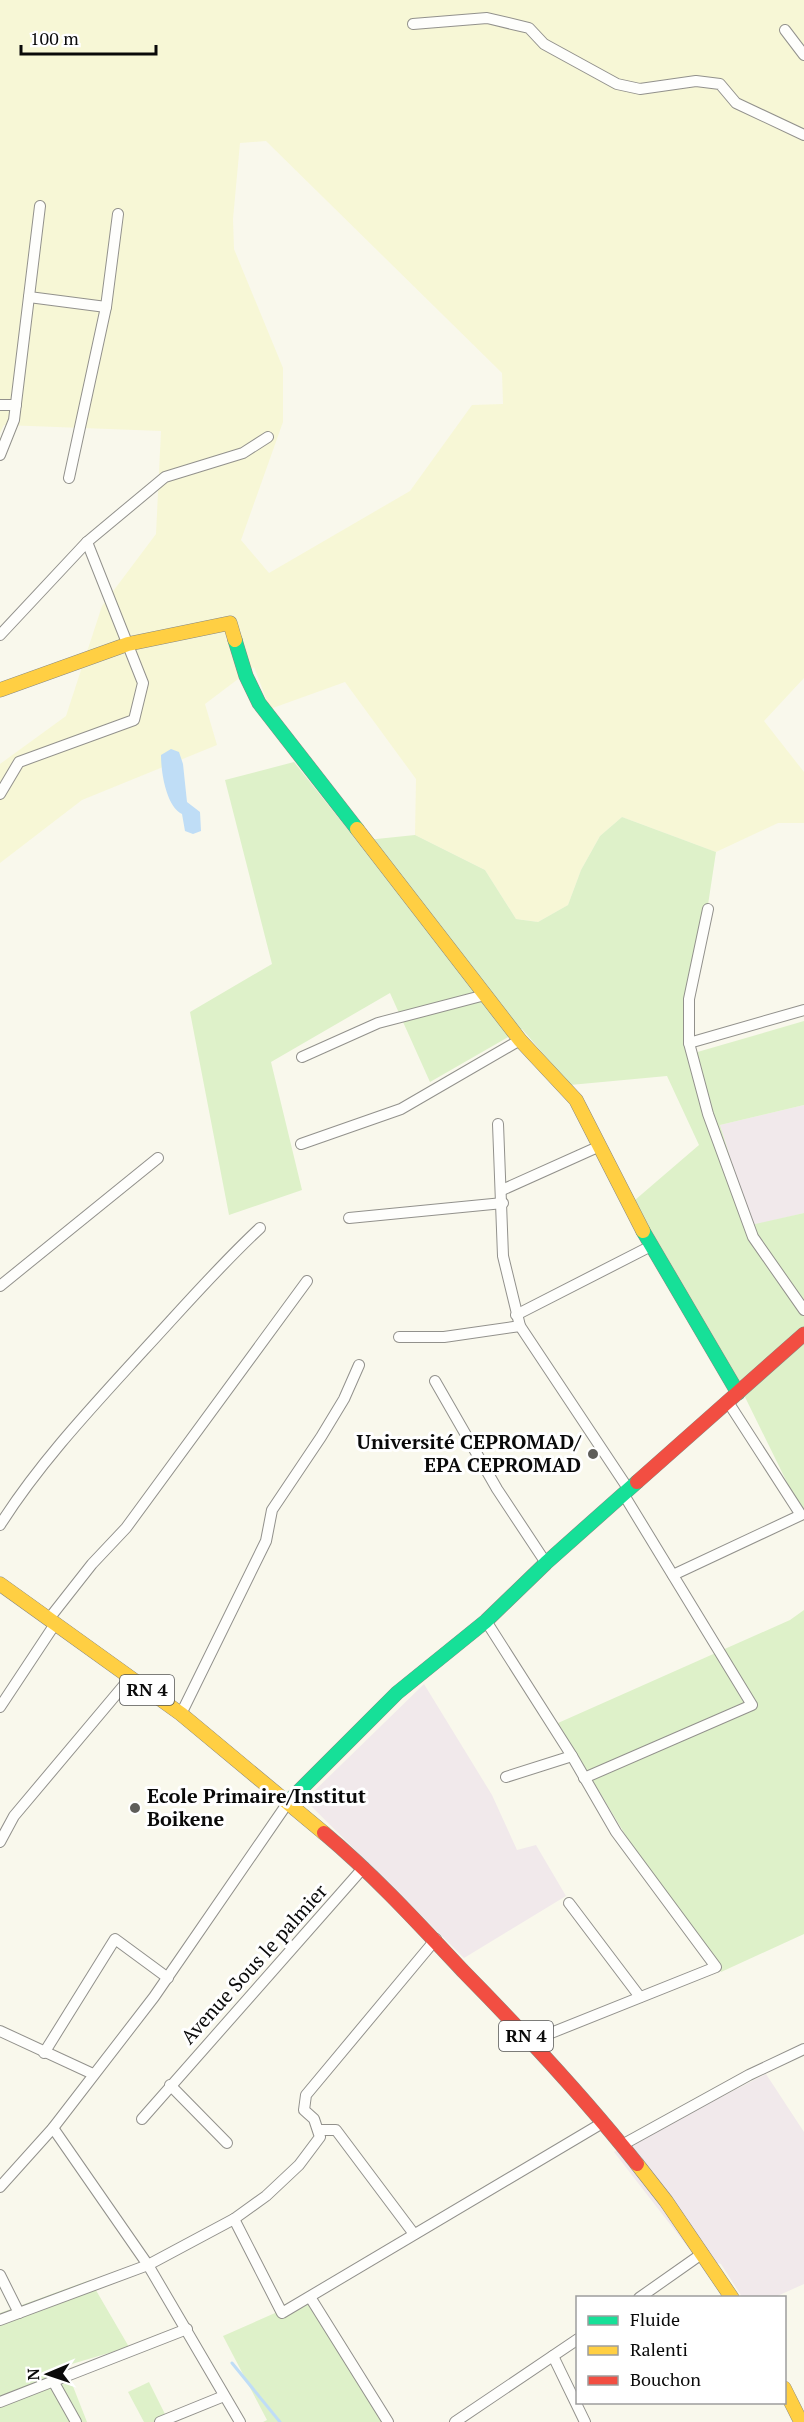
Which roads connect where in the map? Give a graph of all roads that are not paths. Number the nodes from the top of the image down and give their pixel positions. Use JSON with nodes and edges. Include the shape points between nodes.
{"nodes":[{"id":1,"x":413,"y":24,"type":"dead end"},
{"id":2,"x":785,"y":30,"type":"dead end"},
{"id":3,"x":804,"y":55,"type":"edge"},
{"id":4,"x":804,"y":135,"type":"edge"},
{"id":5,"x":40,"y":206,"type":"dead end"},
{"id":6,"x":118,"y":214,"type":"dead end"},
{"id":7,"x":29,"y":297,"type":"junction"},
{"id":8,"x":106,"y":307,"type":"junction"},
{"id":9,"x":0,"y":405,"type":"edge"},
{"id":10,"x":16,"y":405,"type":"junction"},
{"id":11,"x":268,"y":436,"type":"dead end"},
{"id":12,"x":0,"y":455,"type":"edge"},
{"id":13,"x":69,"y":478,"type":"dead end"},
{"id":14,"x":87,"y":542,"type":"junction"},
{"id":15,"x":0,"y":635,"type":"edge"},
{"id":16,"x":128,"y":644,"type":"junction"},
{"id":17,"x":0,"y":690,"type":"edge"},
{"id":18,"x":0,"y":794,"type":"edge"},
{"id":19,"x":708,"y":909,"type":"dead end"},
{"id":20,"x":485,"y":995,"type":"junction"},
{"id":21,"x":804,"y":1010,"type":"edge"},
{"id":22,"x":519,"y":1040,"type":"junction"},
{"id":23,"x":688,"y":1043,"type":"junction"},
{"id":24,"x":302,"y":1057,"type":"dead end"},
{"id":25,"x":498,"y":1124,"type":"dead end"},
{"id":26,"x":301,"y":1144,"type":"dead end"},
{"id":27,"x":600,"y":1146,"type":"junction"},
{"id":28,"x":158,"y":1158,"type":"dead end"},
{"id":29,"x":502,"y":1190,"type":"junction"},
{"id":30,"x":503,"y":1203,"type":"junction"},
{"id":31,"x":349,"y":1218,"type":"dead end"},
{"id":32,"x":260,"y":1228,"type":"dead end"},
{"id":33,"x":651,"y":1246,"type":"junction"},
{"id":34,"x":307,"y":1281,"type":"dead end"},
{"id":35,"x":0,"y":1286,"type":"edge"},
{"id":36,"x":804,"y":1310,"type":"edge"},
{"id":37,"x":518,"y":1321,"type":"junction"},
{"id":38,"x":804,"y":1334,"type":"edge"},
{"id":39,"x":399,"y":1336,"type":"dead end"},
{"id":40,"x":359,"y":1365,"type":"dead end"},
{"id":41,"x":435,"y":1381,"type":"dead end"},
{"id":42,"x":733,"y":1398,"type":"junction"},
{"id":43,"x":626,"y":1493,"type":"junction"},
{"id":44,"x":0,"y":1525,"type":"edge"},
{"id":45,"x":546,"y":1563,"type":"junction"},
{"id":46,"x":673,"y":1575,"type":"junction"},
{"id":47,"x":0,"y":1584,"type":"edge"},
{"id":48,"x":486,"y":1621,"type":"junction"},
{"id":49,"x":52,"y":1622,"type":"junction"},
{"id":50,"x":130,"y":1678,"type":"junction"},
{"id":51,"x":0,"y":1707,"type":"edge"},
{"id":52,"x":181,"y":1714,"type":"junction"},
{"id":53,"x":572,"y":1756,"type":"junction"},
{"id":54,"x":506,"y":1777,"type":"dead end"},
{"id":55,"x":584,"y":1778,"type":"junction"},
{"id":56,"x":289,"y":1802,"type":"junction"},
{"id":57,"x":0,"y":1842,"type":"edge"},
{"id":58,"x":364,"y":1867,"type":"junction"},
{"id":59,"x":569,"y":1903,"type":"dead end"},
{"id":60,"x":436,"y":1939,"type":"junction"},
{"id":61,"x":168,"y":1978,"type":"junction"},
{"id":62,"x":640,"y":1997,"type":"junction"},
{"id":63,"x":0,"y":2031,"type":"edge"},
{"id":64,"x":531,"y":2041,"type":"junction"},
{"id":65,"x":804,"y":2049,"type":"edge"},
{"id":66,"x":44,"y":2053,"type":"junction"},
{"id":67,"x":93,"y":2074,"type":"junction"},
{"id":68,"x":170,"y":2085,"type":"junction"},
{"id":69,"x":142,"y":2119,"type":"dead end"},
{"id":70,"x":604,"y":2122,"type":"junction"},
{"id":71,"x":53,"y":2128,"type":"junction"},
{"id":72,"x":319,"y":2130,"type":"junction"},
{"id":73,"x":227,"y":2143,"type":"dead end"},
{"id":74,"x":622,"y":2145,"type":"junction"},
{"id":75,"x":5,"y":2173,"type":"edge"},
{"id":76,"x":0,"y":2187,"type":"edge"},
{"id":77,"x":234,"y":2219,"type":"junction"},
{"id":78,"x":414,"y":2234,"type":"junction"},
{"id":79,"x":703,"y":2253,"type":"junction"},
{"id":80,"x":148,"y":2265,"type":"junction"},
{"id":81,"x":0,"y":2275,"type":"edge"},
{"id":82,"x":310,"y":2296,"type":"junction"},
{"id":83,"x":642,"y":2296,"type":"edge"},
{"id":84,"x":731,"y":2296,"type":"edge"},
{"id":85,"x":19,"y":2313,"type":"junction"},
{"id":86,"x":0,"y":2320,"type":"edge"},
{"id":87,"x":187,"y":2329,"type":"junction"},
{"id":88,"x":576,"y":2340,"type":"edge"},
{"id":89,"x":553,"y":2356,"type":"junction"},
{"id":90,"x":53,"y":2381,"type":"junction"},
{"id":91,"x":786,"y":2390,"type":"edge"},
{"id":92,"x":224,"y":2396,"type":"junction"},
{"id":93,"x":799,"y":2401,"type":"edge"},
{"id":94,"x":0,"y":2402,"type":"edge"},
{"id":95,"x":576,"y":2403,"type":"edge"},
{"id":96,"x":576,"y":2404,"type":"edge"},
{"id":97,"x":798,"y":2421,"type":"edge"},
{"id":98,"x":76,"y":2422,"type":"edge"},
{"id":99,"x":160,"y":2422,"type":"edge"},
{"id":100,"x":240,"y":2422,"type":"edge"},
{"id":101,"x":388,"y":2422,"type":"edge"},
{"id":102,"x":456,"y":2422,"type":"edge"},
{"id":103,"x":585,"y":2422,"type":"edge"}],
"edges":[{"from":1,"to":4,"type":"street","via":[[487,18],[529,28],[544,45],[617,84],[640,89],[696,81],[720,84],[736,103]]},
{"from":2,"to":3,"type":"street"},
{"from":5,"to":7,"type":"street"},
{"from":6,"to":8,"type":"street"},
{"from":7,"to":8,"type":"street"},
{"from":7,"to":10,"type":"street"},
{"from":8,"to":13,"type":"street"},
{"from":9,"to":10,"type":"street"},
{"from":10,"to":12,"type":"street"},
{"from":11,"to":14,"type":"street","via":[[243,453],[165,477]]},
{"from":14,"to":15,"type":"street"},
{"from":14,"to":16,"type":"street"},
{"from":16,"to":17,"type":"main road"},
{"from":16,"to":18,"type":"street","via":[[143,683],[134,720],[19,762]]},
{"from":16,"to":20,"type":"main road","via":[[230,623],[246,676],[260,703]]},
{"from":19,"to":23,"type":"street","via":[[689,999]]},
{"from":20,"to":22,"type":"main road"},
{"from":20,"to":24,"type":"street","via":[[378,1023]]},
{"from":21,"to":23,"type":"street"},
{"from":22,"to":26,"type":"street","via":[[401,1109]]},
{"from":22,"to":27,"type":"main road","via":[[576,1101]]},
{"from":23,"to":36,"type":"street","via":[[708,1114],[753,1237]]},
{"from":25,"to":29,"type":"street"},
{"from":27,"to":29,"type":"street"},
{"from":27,"to":33,"type":"main road"},
{"from":28,"to":35,"type":"street"},
{"from":29,"to":30,"type":"street"},
{"from":30,"to":31,"type":"street"},
{"from":30,"to":37,"type":"street","via":[[503,1257]]},
{"from":32,"to":44,"type":"street","via":[[221,1264],[107,1391],[20,1494]]},
{"from":33,"to":37,"type":"street"},
{"from":33,"to":42,"type":"main road"},
{"from":34,"to":49,"type":"street"},
{"from":37,"to":39,"type":"street","via":[[444,1337]]},
{"from":37,"to":43,"type":"street"},
{"from":38,"to":42,"type":"main road"},
{"from":40,"to":52,"type":"street","via":[[344,1399],[273,1510],[266,1541]]},
{"from":41,"to":45,"type":"street","via":[[497,1489]]},
{"from":42,"to":43,"type":"main road"},
{"from":42,"to":46,"type":"street","via":[[801,1515]]},
{"from":43,"to":45,"type":"main road"},
{"from":43,"to":46,"type":"street"},
{"from":45,"to":48,"type":"main road"},
{"from":46,"to":55,"type":"street","via":[[752,1705]]},
{"from":47,"to":49,"type":"main road","number":"RN 4"},
{"from":48,"to":53,"type":"street"},
{"from":48,"to":56,"type":"main road","via":[[397,1693]]},
{"from":49,"to":50,"type":"main road","number":"RN 4"},
{"from":49,"to":51,"type":"street"},
{"from":50,"to":52,"type":"main road","number":"RN 4"},
{"from":50,"to":57,"type":"street","via":[[14,1816]]},
{"from":52,"to":56,"type":"main road","number":"RN 4"},
{"from":53,"to":54,"type":"street"},
{"from":53,"to":55,"type":"street"},
{"from":55,"to":62,"type":"street","via":[[616,1832],[716,1967]]},
{"from":56,"to":58,"type":"main road","number":"RN 4"},
{"from":56,"to":61,"type":"street"},
{"from":58,"to":60,"type":"main road","number":"RN 4"},
{"from":58,"to":68,"type":"street","name":"Avenue Sous le palmier"},
{"from":59,"to":62,"type":"street"},
{"from":60,"to":64,"type":"main road","number":"RN 4"},
{"from":60,"to":72,"type":"street","via":[[306,2096],[304,2110]]},
{"from":61,"to":66,"type":"street","via":[[115,1939]]},
{"from":61,"to":67,"type":"street"},
{"from":62,"to":64,"type":"street"},
{"from":63,"to":66,"type":"street"},
{"from":64,"to":70,"type":"main road","number":"RN 4"},
{"from":65,"to":74,"type":"street","via":[[749,2074]]},
{"from":66,"to":67,"type":"street"},
{"from":67,"to":71,"type":"street"},
{"from":68,"to":69,"type":"street","name":"Avenue Sous le palmier"},
{"from":68,"to":73,"type":"street"},
{"from":70,"to":74,"type":"main road","number":"RN 4"},
{"from":70,"to":78,"type":"street"},
{"from":71,"to":75,"type":"street"},
{"from":71,"to":80,"type":"street"},
{"from":72,"to":77,"type":"street","via":[[320,2137],[299,2165]]},
{"from":72,"to":78,"type":"street","via":[[336,2130]]},
{"from":74,"to":79,"type":"main road","number":"RN 4"},
{"from":75,"to":76,"type":"street"},
{"from":77,"to":80,"type":"street"},
{"from":77,"to":82,"type":"street","via":[[282,2313]]},
{"from":78,"to":82,"type":"street"},
{"from":79,"to":83,"type":"street"},
{"from":79,"to":84,"type":"main road","number":"RN 4"},
{"from":80,"to":85,"type":"street"},
{"from":80,"to":87,"type":"street"},
{"from":81,"to":85,"type":"street"},
{"from":82,"to":101,"type":"street"},
{"from":85,"to":86,"type":"street"},
{"from":87,"to":90,"type":"street"},
{"from":87,"to":92,"type":"street"},
{"from":88,"to":89,"type":"street"},
{"from":89,"to":95,"type":"street"},
{"from":89,"to":102,"type":"street"},
{"from":90,"to":94,"type":"street"},
{"from":90,"to":98,"type":"street"},
{"from":91,"to":93,"type":"main road"},
{"from":92,"to":99,"type":"street"},
{"from":92,"to":100,"type":"street"},
{"from":93,"to":97,"type":"main road"},
{"from":96,"to":103,"type":"street"}]}
